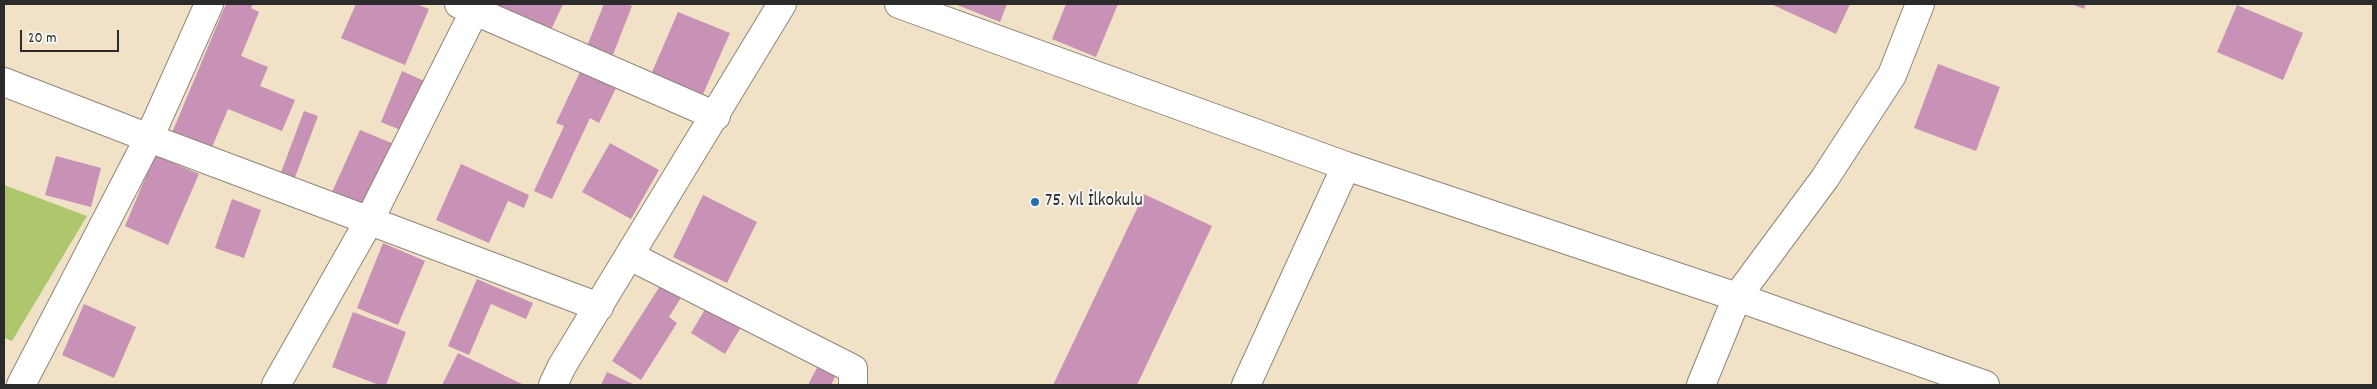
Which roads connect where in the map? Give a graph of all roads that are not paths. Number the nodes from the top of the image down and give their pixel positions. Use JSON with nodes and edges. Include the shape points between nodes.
{"nodes":[{"id":1,"x":209,"y":4,"type":"edge"},
{"id":2,"x":782,"y":4,"type":"edge"},
{"id":3,"x":899,"y":4,"type":"edge"},
{"id":4,"x":1920,"y":4,"type":"edge"},
{"id":5,"x":470,"y":6,"type":"edge"},
{"id":6,"x":4,"y":82,"type":"edge"},
{"id":7,"x":716,"y":116,"type":"junction"},
{"id":8,"x":149,"y":138,"type":"junction"},
{"id":9,"x":1346,"y":166,"type":"junction"},
{"id":10,"x":370,"y":221,"type":"junction"},
{"id":11,"x":630,"y":256,"type":"junction"},
{"id":12,"x":1737,"y":296,"type":"junction"},
{"id":13,"x":598,"y":307,"type":"junction"},
{"id":14,"x":4,"y":384,"type":"edge"},
{"id":15,"x":8,"y":385,"type":"edge"},
{"id":16,"x":21,"y":385,"type":"edge"},
{"id":17,"x":276,"y":385,"type":"edge"},
{"id":18,"x":553,"y":385,"type":"edge"},
{"id":19,"x":853,"y":385,"type":"edge"},
{"id":20,"x":1246,"y":385,"type":"edge"},
{"id":21,"x":1701,"y":385,"type":"edge"},
{"id":22,"x":1985,"y":385,"type":"edge"}],
"edges":[{"from":1,"to":8,"type":"street"},
{"from":2,"to":7,"type":"street"},
{"from":3,"to":9,"type":"street"},
{"from":4,"to":12,"type":"street","via":[[1892,75],[1825,178]]},
{"from":5,"to":7,"type":"street"},
{"from":5,"to":10,"type":"street"},
{"from":6,"to":8,"type":"street"},
{"from":7,"to":11,"type":"street"},
{"from":8,"to":10,"type":"street"},
{"from":8,"to":16,"type":"street"},
{"from":9,"to":12,"type":"street"},
{"from":9,"to":20,"type":"street"},
{"from":10,"to":13,"type":"street"},
{"from":10,"to":17,"type":"street"},
{"from":11,"to":13,"type":"street"},
{"from":11,"to":19,"type":"street","via":[[853,369]]},
{"from":12,"to":21,"type":"street"},
{"from":12,"to":22,"type":"street"},
{"from":13,"to":18,"type":"street"},
{"from":14,"to":15,"type":"street"}]}
